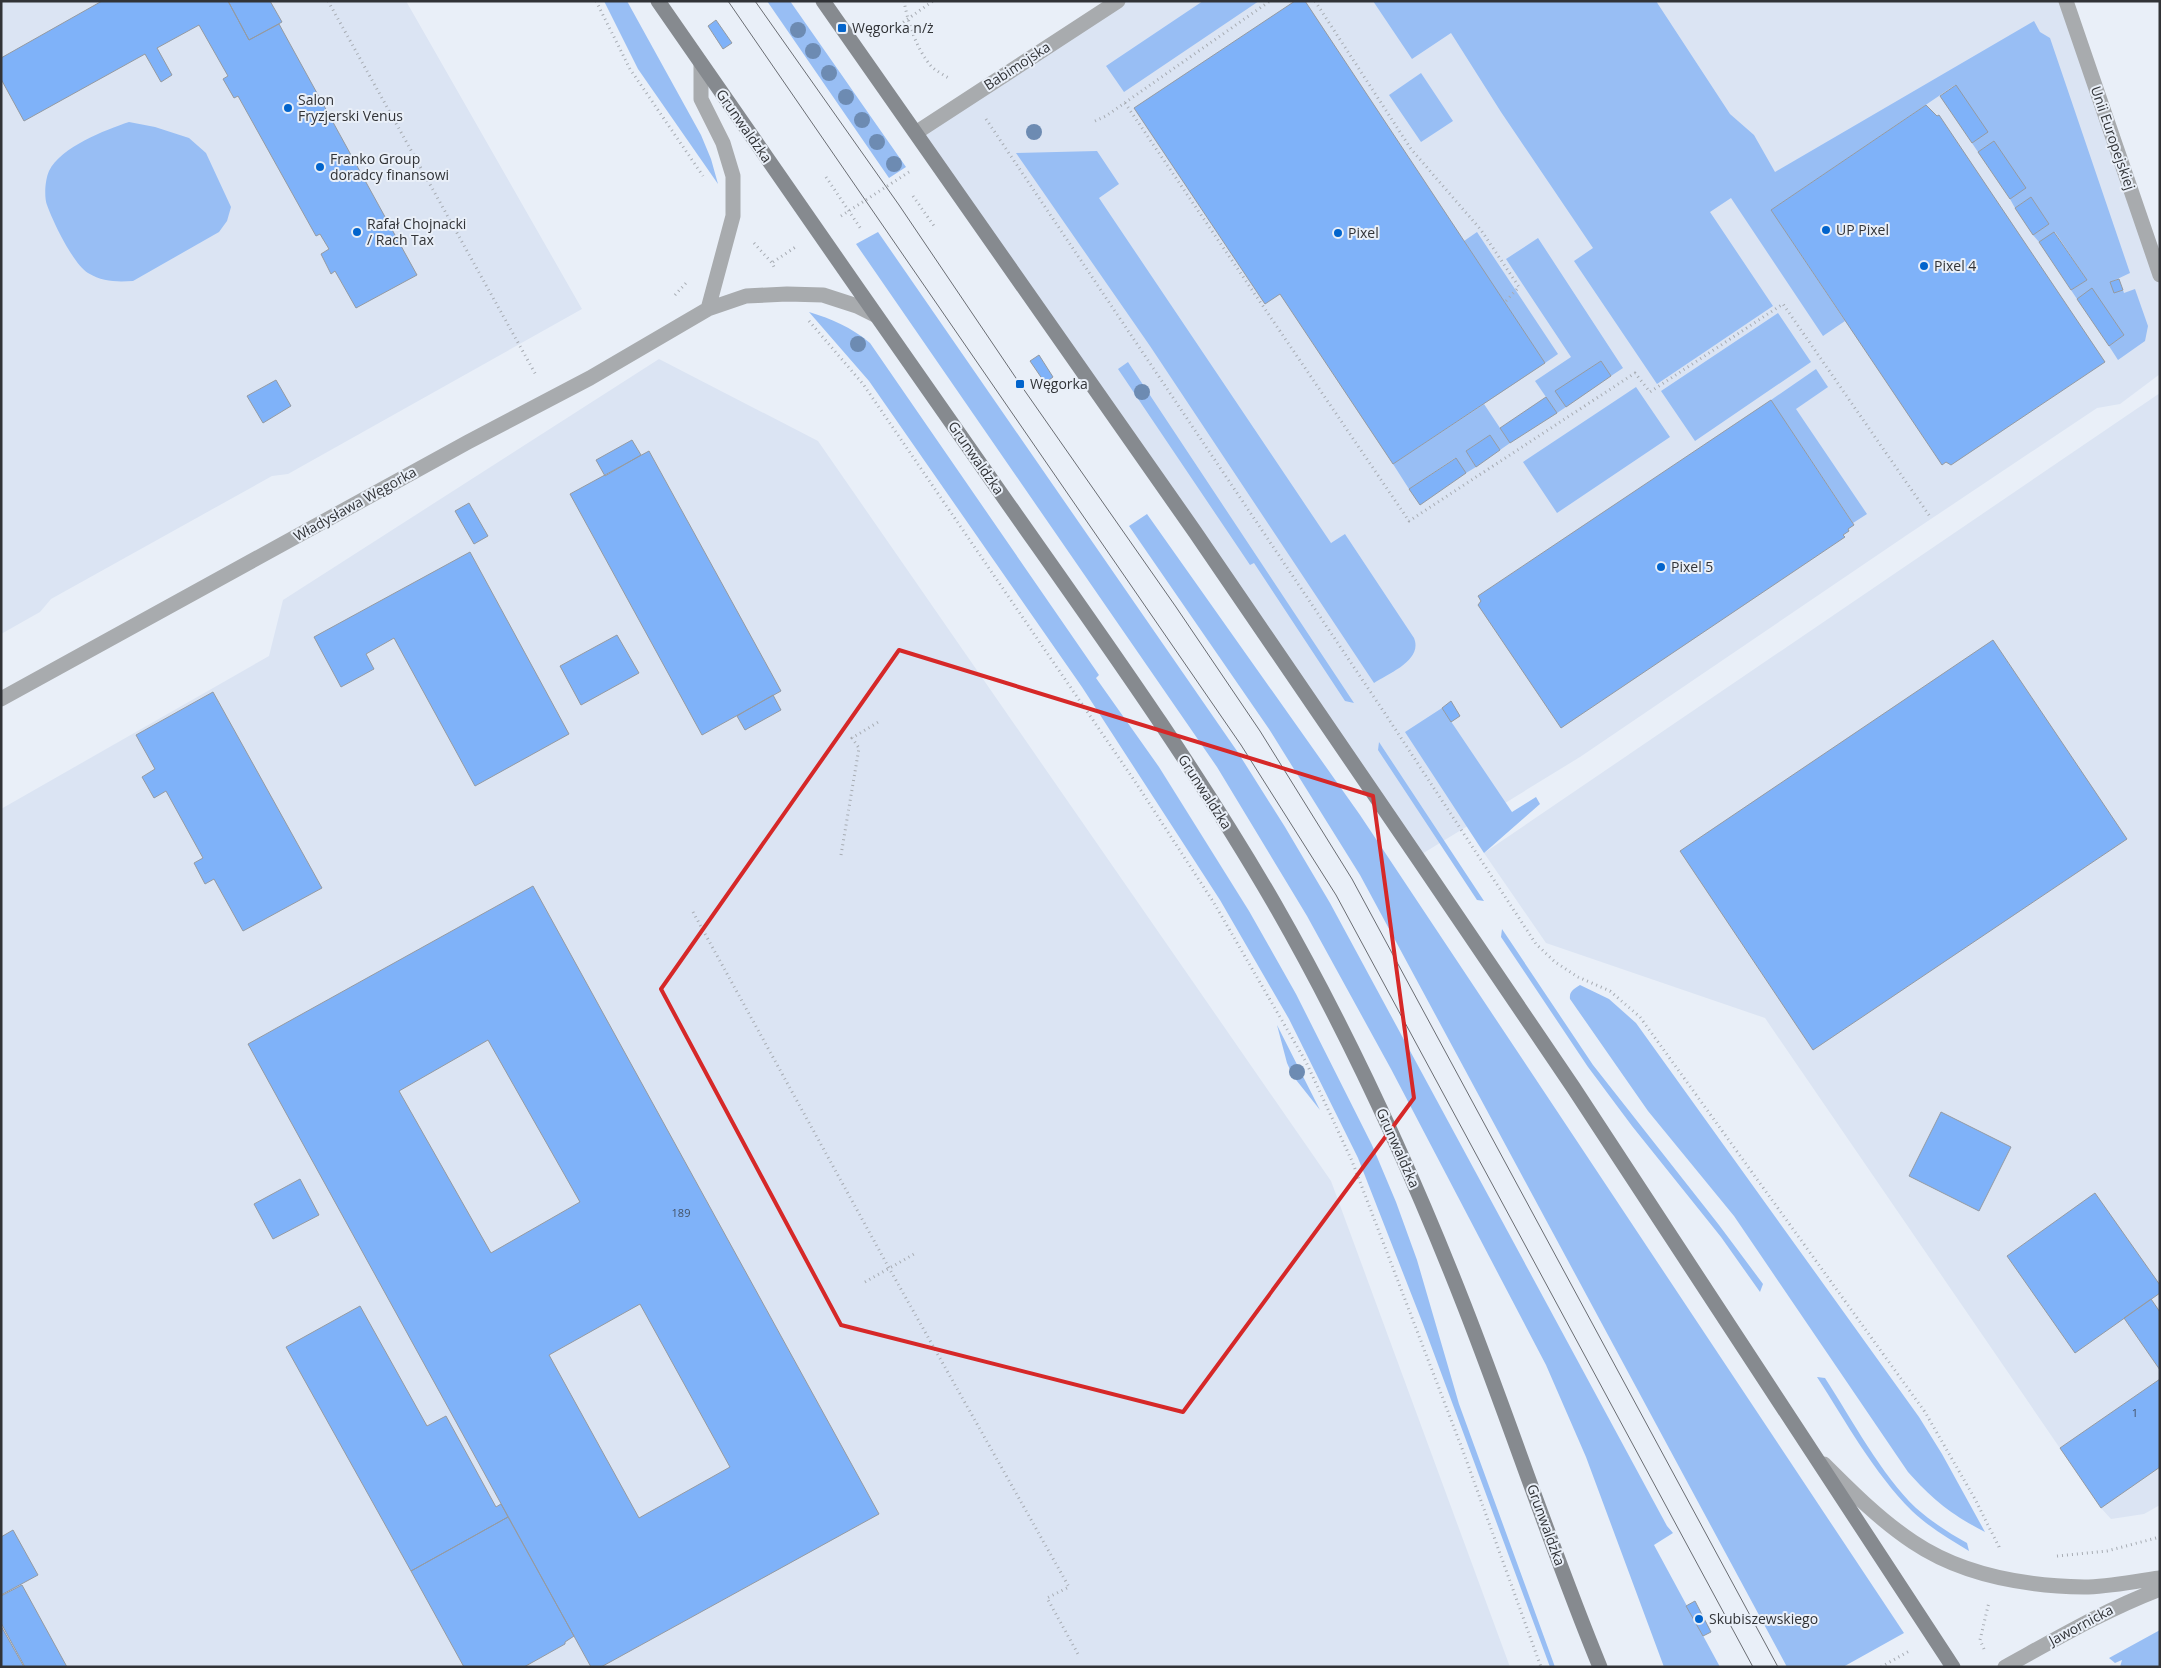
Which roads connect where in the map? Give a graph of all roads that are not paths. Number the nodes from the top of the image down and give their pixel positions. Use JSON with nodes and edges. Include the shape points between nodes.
{"nodes":[{"id":1,"x":658,"y":1,"type":"edge"},
{"id":2,"x":824,"y":1,"type":"edge"},
{"id":3,"x":1118,"y":1,"type":"edge"},
{"id":4,"x":2066,"y":1,"type":"edge"},
{"id":5,"x":701,"y":64,"type":"junction"},
{"id":6,"x":917,"y":132,"type":"junction"},
{"id":7,"x":2160,"y":275,"type":"edge"},
{"id":8,"x":708,"y":309,"type":"junction"},
{"id":9,"x":875,"y":315,"type":"junction"},
{"id":10,"x":1,"y":699,"type":"edge"},
{"id":11,"x":1816,"y":1456,"type":"junction"},
{"id":12,"x":2160,"y":1578,"type":"edge"},
{"id":13,"x":2160,"y":1589,"type":"edge"},
{"id":14,"x":1590,"y":1643,"type":"junction"},
{"id":15,"x":1593,"y":1667,"type":"edge"},
{"id":16,"x":1600,"y":1667,"type":"edge"},
{"id":17,"x":1953,"y":1667,"type":"edge"},
{"id":18,"x":2005,"y":1667,"type":"edge"}],
"edges":[{"from":1,"to":5,"type":"street","name":"Grunwaldzka"},
{"from":2,"to":6,"type":"street"},
{"from":3,"to":6,"type":"street","name":"Babimojska"},
{"from":4,"to":7,"type":"street","name":"Unii Europejskiej"},
{"from":5,"to":8,"type":"street","via":[[701,99],[723,142],[733,176],[733,216]]},
{"from":5,"to":9,"type":"street","name":"Grunwaldzka"},
{"from":6,"to":11,"type":"street","via":[[1573,1087]]},
{"from":8,"to":9,"type":"street","name":"Władysława Węgorka","via":[[746,296],[823,295]]},
{"from":8,"to":10,"type":"street","name":"Władysława Węgorka","via":[[590,378]]},
{"from":9,"to":14,"type":"street","name":"Grunwaldzka","via":[[1110,649],[1218,810],[1274,904],[1366,1077],[1433,1227]]},
{"from":11,"to":12,"type":"street","via":[[1883,1520],[1914,1543],[1971,1569],[2021,1581],[2086,1587]]},
{"from":11,"to":17,"type":"street"},
{"from":13,"to":18,"type":"street","name":"Jawornicka","via":[[2082,1623]]},
{"from":14,"to":15,"type":"street"},
{"from":14,"to":16,"type":"street","name":"Grunwaldzka"}]}
